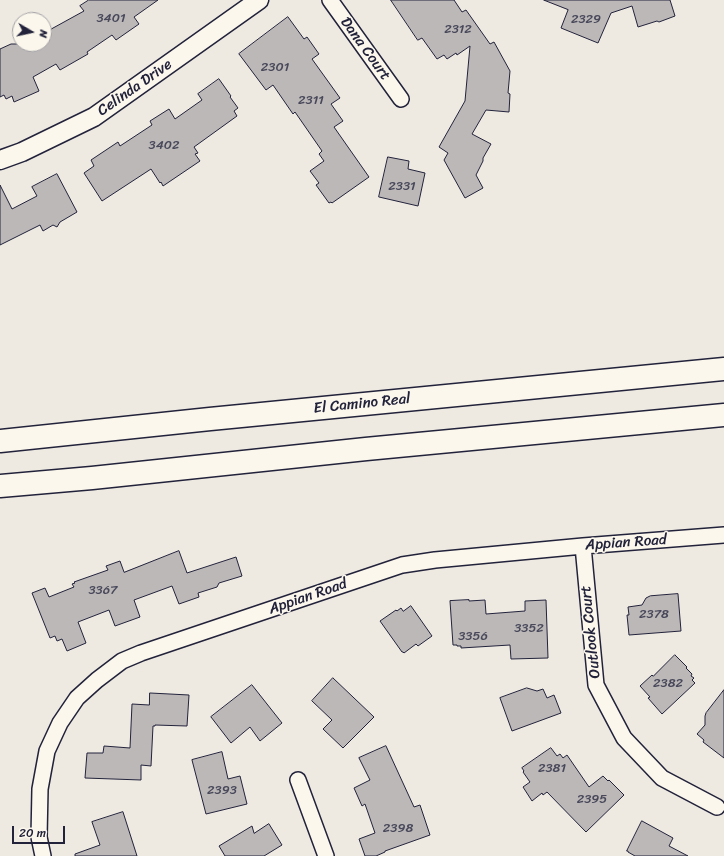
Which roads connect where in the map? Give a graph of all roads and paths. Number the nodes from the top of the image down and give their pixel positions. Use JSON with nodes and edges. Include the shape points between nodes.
{"nodes":[{"id":1,"x":259,"y":0,"type":"edge"},
{"id":2,"x":330,"y":0,"type":"edge"},
{"id":3,"x":401,"y":99,"type":"dead end"},
{"id":4,"x":0,"y":160,"type":"edge"},
{"id":5,"x":724,"y":369,"type":"edge"},
{"id":6,"x":724,"y":414,"type":"edge"},
{"id":7,"x":0,"y":441,"type":"edge"},
{"id":8,"x":0,"y":486,"type":"edge"},
{"id":9,"x":724,"y":535,"type":"edge"},
{"id":10,"x":583,"y":546,"type":"junction"},
{"id":11,"x":298,"y":780,"type":"dead end"},
{"id":12,"x":717,"y":807,"type":"dead end"},
{"id":13,"x":43,"y":856,"type":"edge"},
{"id":14,"x":326,"y":856,"type":"edge"}],
"edges":[{"from":1,"to":4,"type":"street","name":"Celinda Drive","via":[[94,117]]},
{"from":2,"to":3,"type":"street","name":"Dana Court"},
{"from":5,"to":7,"type":"main road","name":"El Camino Real","via":[[210,418]]},
{"from":6,"to":8,"type":"main road"},
{"from":9,"to":10,"type":"street","name":"Appian Road"},
{"from":10,"to":12,"type":"street","name":"Outlook Court","via":[[596,685],[624,738],[662,778]]},
{"from":10,"to":13,"type":"street","name":"Appian Road","via":[[402,565],[122,661],[77,698],[60,722],[47,751],[40,789],[39,837]]},
{"from":11,"to":14,"type":"street"}]}
